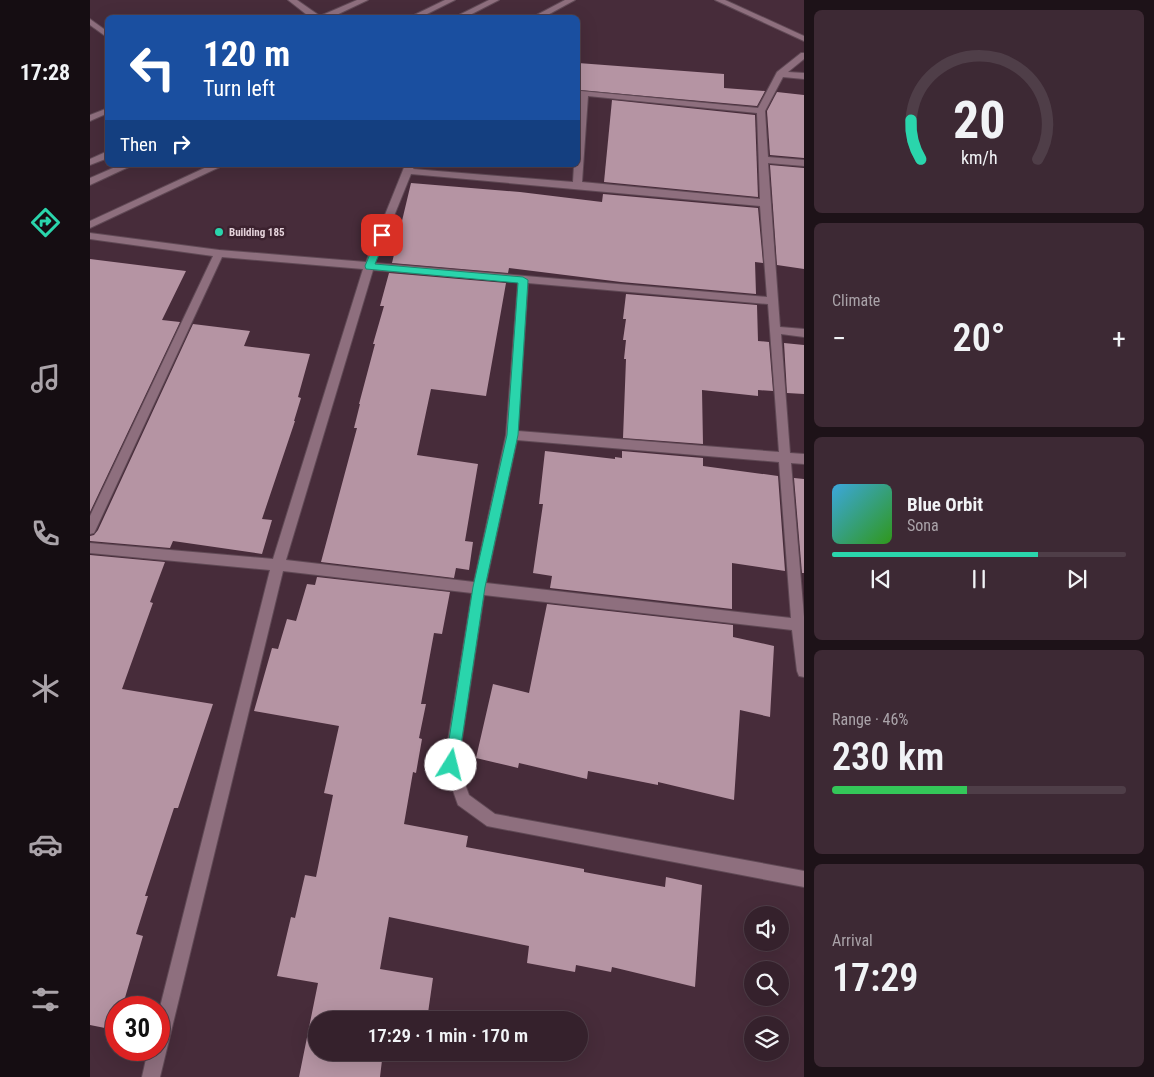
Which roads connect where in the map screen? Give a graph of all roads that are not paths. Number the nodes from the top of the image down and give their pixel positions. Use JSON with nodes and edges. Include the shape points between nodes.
{"nodes":[{"id":1,"x":292,"y":0,"type":"edge"},
{"id":2,"x":364,"y":0,"type":"edge"},
{"id":3,"x":451,"y":0,"type":"edge"},
{"id":4,"x":496,"y":0,"type":"edge"},
{"id":5,"x":571,"y":0,"type":"edge"},
{"id":6,"x":719,"y":0,"type":"edge"},
{"id":7,"x":313,"y":15,"type":"edge"},
{"id":8,"x":329,"y":15,"type":"edge"},
{"id":9,"x":418,"y":15,"type":"edge"},
{"id":10,"x":464,"y":15,"type":"edge"},
{"id":11,"x":541,"y":15,"type":"edge"},
{"id":12,"x":90,"y":21,"type":"edge"},
{"id":13,"x":105,"y":34,"type":"edge"},
{"id":14,"x":804,"y":39,"type":"edge"},
{"id":15,"x":804,"y":55,"type":"edge"},
{"id":16,"x":780,"y":74,"type":"junction"},
{"id":17,"x":804,"y":76,"type":"edge"},
{"id":18,"x":105,"y":111,"type":"edge"},
{"id":19,"x":761,"y":111,"type":"junction"},
{"id":20,"x":90,"y":118,"type":"edge"},
{"id":21,"x":580,"y":146,"type":"edge"},
{"id":22,"x":105,"y":155,"type":"edge"},
{"id":23,"x":763,"y":160,"type":"junction"},
{"id":24,"x":90,"y":162,"type":"edge"},
{"id":25,"x":804,"y":163,"type":"edge"},
{"id":26,"x":124,"y":167,"type":"edge"},
{"id":27,"x":215,"y":167,"type":"edge"},
{"id":28,"x":578,"y":167,"type":"edge"},
{"id":29,"x":409,"y":168,"type":"edge"},
{"id":30,"x":90,"y":182,"type":"edge"},
{"id":31,"x":577,"y":185,"type":"junction"},
{"id":32,"x":765,"y":203,"type":"junction"},
{"id":33,"x":90,"y":225,"type":"edge"},
{"id":34,"x":90,"y":236,"type":"edge"},
{"id":35,"x":219,"y":253,"type":"junction"},
{"id":36,"x":370,"y":266,"type":"junction"},
{"id":37,"x":523,"y":280,"type":"junction"},
{"id":38,"x":773,"y":301,"type":"junction"},
{"id":39,"x":776,"y":330,"type":"junction"},
{"id":40,"x":804,"y":333,"type":"edge"},
{"id":41,"x":512,"y":435,"type":"junction"},
{"id":42,"x":786,"y":456,"type":"junction"},
{"id":43,"x":804,"y":458,"type":"edge"},
{"id":44,"x":90,"y":528,"type":"edge"},
{"id":45,"x":90,"y":548,"type":"edge"},
{"id":46,"x":278,"y":565,"type":"junction"},
{"id":47,"x":479,"y":587,"type":"junction"},
{"id":48,"x":798,"y":625,"type":"junction"},
{"id":49,"x":804,"y":671,"type":"edge"},
{"id":50,"x":804,"y":879,"type":"edge"},
{"id":51,"x":170,"y":1000,"type":"edge"},
{"id":52,"x":155,"y":1061,"type":"edge"},
{"id":53,"x":151,"y":1077,"type":"edge"}],
"edges":[{"from":1,"to":7,"type":"street"},
{"from":2,"to":8,"type":"street"},
{"from":3,"to":9,"type":"street"},
{"from":4,"to":10,"type":"street"},
{"from":5,"to":11,"type":"street"},
{"from":6,"to":14,"type":"street"},
{"from":12,"to":13,"type":"street"},
{"from":15,"to":16,"type":"street"},
{"from":16,"to":17,"type":"street"},
{"from":16,"to":19,"type":"street"},
{"from":18,"to":20,"type":"street"},
{"from":19,"to":21,"type":"street","via":[[584,94]]},
{"from":19,"to":23,"type":"street"},
{"from":22,"to":24,"type":"street"},
{"from":23,"to":25,"type":"street"},
{"from":23,"to":32,"type":"street"},
{"from":26,"to":30,"type":"street"},
{"from":27,"to":33,"type":"street"},
{"from":28,"to":31,"type":"street"},
{"from":29,"to":31,"type":"street"},
{"from":29,"to":36,"type":"street"},
{"from":31,"to":32,"type":"street"},
{"from":32,"to":38,"type":"street"},
{"from":34,"to":35,"type":"street"},
{"from":35,"to":36,"type":"street"},
{"from":35,"to":44,"type":"street"},
{"from":36,"to":37,"type":"street"},
{"from":36,"to":46,"type":"street"},
{"from":37,"to":38,"type":"street"},
{"from":37,"to":41,"type":"street"},
{"from":38,"to":39,"type":"street"},
{"from":39,"to":40,"type":"street"},
{"from":39,"to":42,"type":"street"},
{"from":41,"to":42,"type":"street"},
{"from":41,"to":47,"type":"street"},
{"from":42,"to":43,"type":"street"},
{"from":42,"to":48,"type":"street"},
{"from":45,"to":46,"type":"street"},
{"from":46,"to":47,"type":"street"},
{"from":46,"to":51,"type":"street"},
{"from":47,"to":48,"type":"street"},
{"from":47,"to":50,"type":"street","via":[[451,765],[462,800],[492,820]]},
{"from":48,"to":49,"type":"street"},
{"from":52,"to":53,"type":"street"}]}
